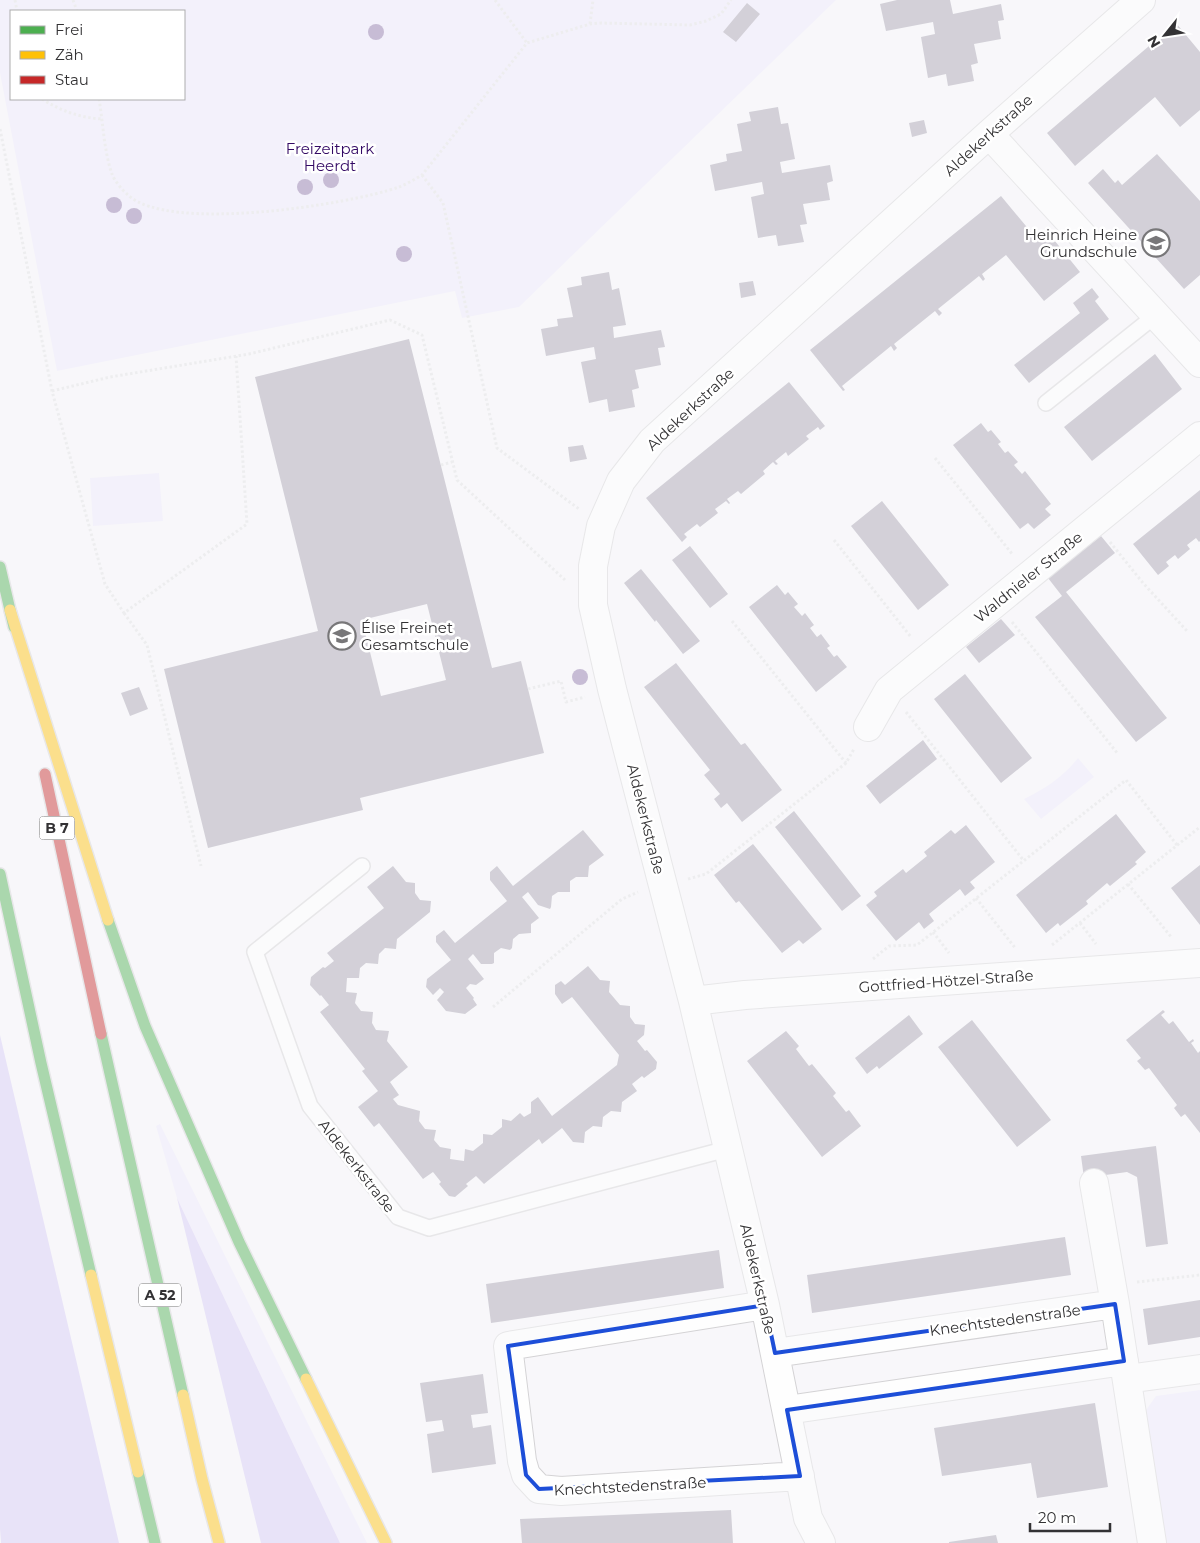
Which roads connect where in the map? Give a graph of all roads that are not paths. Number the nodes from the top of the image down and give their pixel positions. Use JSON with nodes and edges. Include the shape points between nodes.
{"nodes":[{"id":1,"x":1142,"y":0,"type":"edge"},
{"id":2,"x":989,"y":134,"type":"junction"},
{"id":3,"x":1156,"y":316,"type":"junction"},
{"id":4,"x":1200,"y":363,"type":"edge"},
{"id":5,"x":1046,"y":403,"type":"dead end"},
{"id":6,"x":1200,"y":436,"type":"edge"},
{"id":7,"x":0,"y":567,"type":"edge"},
{"id":8,"x":10,"y":610,"type":"junction"},
{"id":9,"x":35,"y":726,"type":"dead end"},
{"id":10,"x":868,"y":727,"type":"road end"},
{"id":11,"x":43,"y":765,"type":"dead end"},
{"id":12,"x":362,"y":866,"type":"dead end"},
{"id":13,"x":0,"y":874,"type":"edge"},
{"id":14,"x":1192,"y":963,"type":"edge"},
{"id":15,"x":693,"y":1001,"type":"junction"},
{"id":16,"x":104,"y":1047,"type":"joint"},
{"id":17,"x":727,"y":1149,"type":"junction"},
{"id":18,"x":1094,"y":1183,"type":"dead end"},
{"id":19,"x":1114,"y":1295,"type":"junction"},
{"id":20,"x":765,"y":1305,"type":"junction"},
{"id":21,"x":775,"y":1353,"type":"junction"},
{"id":22,"x":1200,"y":1369,"type":"edge"},
{"id":23,"x":1125,"y":1370,"type":"junction"},
{"id":24,"x":787,"y":1410,"type":"junction"},
{"id":25,"x":800,"y":1476,"type":"junction"},
{"id":26,"x":378,"y":1527,"type":"junction"},
{"id":27,"x":155,"y":1543,"type":"edge"},
{"id":28,"x":219,"y":1543,"type":"edge"},
{"id":29,"x":382,"y":1543,"type":"edge"},
{"id":30,"x":386,"y":1543,"type":"edge"},
{"id":31,"x":821,"y":1543,"type":"edge"},
{"id":32,"x":1152,"y":1543,"type":"edge"}],
"edges":[{"from":1,"to":2,"type":"street","name":"Aldekerkstraße"},
{"from":2,"to":3,"type":"street"},
{"from":2,"to":15,"type":"street","name":"Aldekerkstraße","via":[[652,441],[621,482],[601,526],[594,566],[593,605]]},
{"from":3,"to":4,"type":"street"},
{"from":3,"to":5,"type":"lane"},
{"from":6,"to":10,"type":"street","name":"Waldnieler Straße","via":[[889,690]]},
{"from":7,"to":8,"type":"highway"},
{"from":8,"to":9,"type":"highway"},
{"from":8,"to":26,"type":"highway","via":[[107,918],[146,1026],[239,1242]]},
{"from":11,"to":16,"type":"highway","number":"B 7"},
{"from":12,"to":17,"type":"lane","name":"Aldekerkstraße","via":[[255,952],[310,1106],[398,1217],[429,1228]]},
{"from":13,"to":27,"type":"highway","via":[[41,1063]]},
{"from":14,"to":15,"type":"street","name":"Gottfried-Hötzel-Straße","via":[[1029,969]]},
{"from":15,"to":17,"type":"street","name":"Aldekerkstraße"},
{"from":16,"to":28,"type":"highway","number":"A 52"},
{"from":17,"to":20,"type":"street","name":"Aldekerkstraße"},
{"from":18,"to":19,"type":"street"},
{"from":19,"to":21,"type":"street","name":"Knechtstedenstraße"},
{"from":19,"to":23,"type":"street"},
{"from":20,"to":21,"type":"street","name":"Aldekerkstraße"},
{"from":20,"to":25,"type":"street","name":"Knechtstedenstraße","via":[[508,1346],[522,1461],[526,1475],[539,1489],[562,1491]]},
{"from":21,"to":24,"type":"street","name":"Aldekerkstraße"},
{"from":22,"to":23,"type":"street"},
{"from":23,"to":24,"type":"street"},
{"from":23,"to":32,"type":"street"},
{"from":24,"to":25,"type":"street","name":"Aldekerkstraße"},
{"from":25,"to":31,"type":"street","name":"Aldekerkstraße","via":[[808,1518]]},
{"from":26,"to":29,"type":"highway"},
{"from":26,"to":30,"type":"highway"}]}
